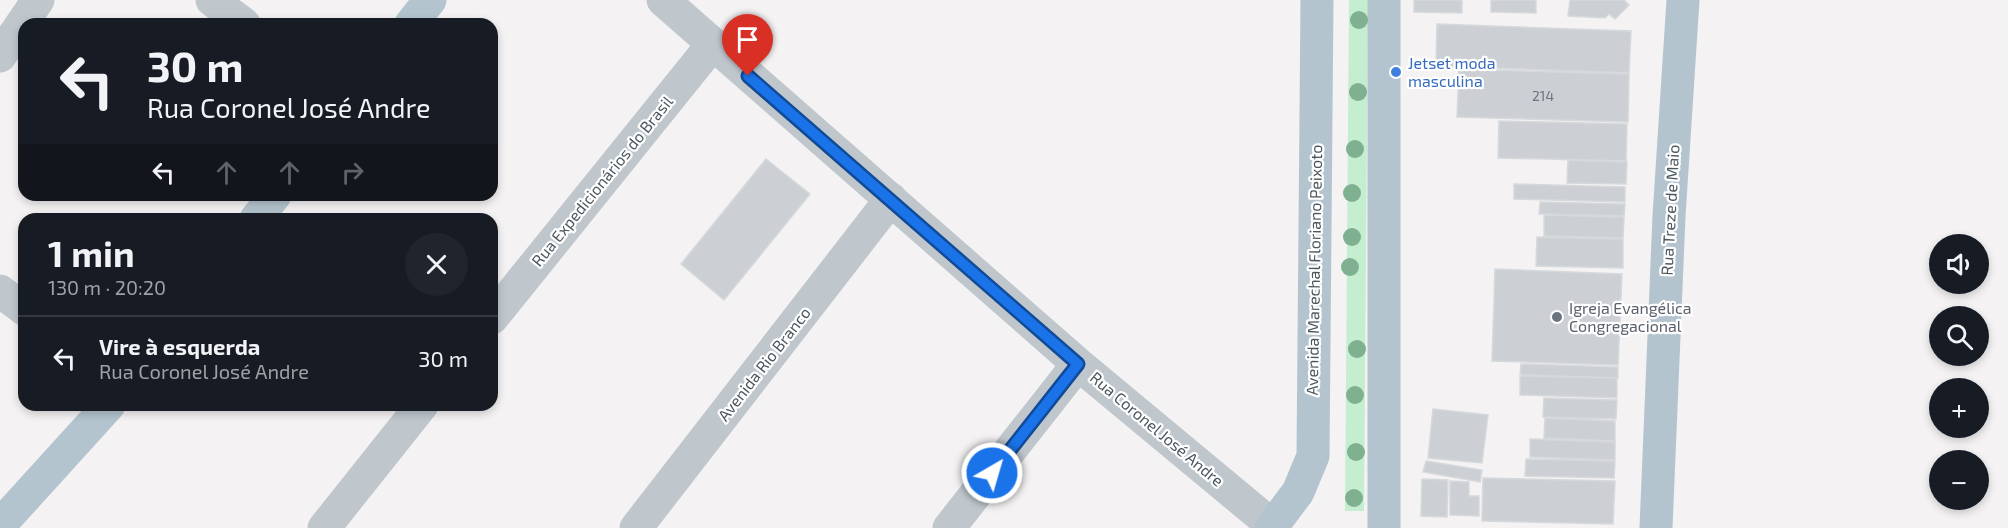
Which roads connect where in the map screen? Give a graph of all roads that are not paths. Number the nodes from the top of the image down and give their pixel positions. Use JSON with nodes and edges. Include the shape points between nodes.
{"nodes":[{"id":1,"x":38,"y":0,"type":"edge"},
{"id":2,"x":212,"y":0,"type":"edge"},
{"id":3,"x":430,"y":0,"type":"edge"},
{"id":4,"x":663,"y":0,"type":"edge"},
{"id":5,"x":1317,"y":0,"type":"edge"},
{"id":6,"x":1384,"y":0,"type":"edge"},
{"id":7,"x":1683,"y":0,"type":"edge"},
{"id":8,"x":26,"y":18,"type":"edge"},
{"id":9,"x":236,"y":18,"type":"edge"},
{"id":10,"x":416,"y":18,"type":"edge"},
{"id":11,"x":18,"y":29,"type":"edge"},
{"id":12,"x":712,"y":45,"type":"junction"},
{"id":13,"x":0,"y":56,"type":"edge"},
{"id":14,"x":891,"y":199,"type":"junction"},
{"id":15,"x":270,"y":201,"type":"edge"},
{"id":16,"x":261,"y":213,"type":"edge"},
{"id":17,"x":0,"y":291,"type":"edge"},
{"id":18,"x":18,"y":304,"type":"edge"},
{"id":19,"x":498,"y":311,"type":"edge"},
{"id":20,"x":1078,"y":364,"type":"junction"},
{"id":21,"x":104,"y":411,"type":"edge"},
{"id":22,"x":417,"y":411,"type":"edge"},
{"id":23,"x":0,"y":525,"type":"edge"},
{"id":24,"x":1272,"y":527,"type":"edge"},
{"id":25,"x":324,"y":528,"type":"edge"},
{"id":26,"x":636,"y":528,"type":"edge"},
{"id":27,"x":949,"y":528,"type":"edge"},
{"id":28,"x":1384,"y":528,"type":"edge"},
{"id":29,"x":1656,"y":528,"type":"edge"}],
"edges":[{"from":1,"to":8,"type":"street"},
{"from":2,"to":9,"type":"street"},
{"from":3,"to":10,"type":"main road"},
{"from":4,"to":12,"type":"street","name":"Rua Coronel José Andre"},
{"from":5,"to":24,"type":"main road","name":"Avenida Marechal Floriano Peixoto","via":[[1312,456],[1298,492]]},
{"from":6,"to":28,"type":"main road"},
{"from":7,"to":29,"type":"main road","name":"Rua Treze de Maio"},
{"from":11,"to":13,"type":"street"},
{"from":12,"to":14,"type":"street","name":"Rua Coronel José Andre"},
{"from":12,"to":19,"type":"street","name":"Rua Expedicionários do Brasil"},
{"from":14,"to":20,"type":"street","name":"Rua Coronel José Andre"},
{"from":14,"to":26,"type":"street","name":"Avenida Rio Branco"},
{"from":15,"to":16,"type":"main road"},
{"from":17,"to":18,"type":"street"},
{"from":20,"to":24,"type":"street","name":"Rua Coronel José Andre"},
{"from":20,"to":27,"type":"street"},
{"from":21,"to":23,"type":"main road"},
{"from":22,"to":25,"type":"street"}]}
